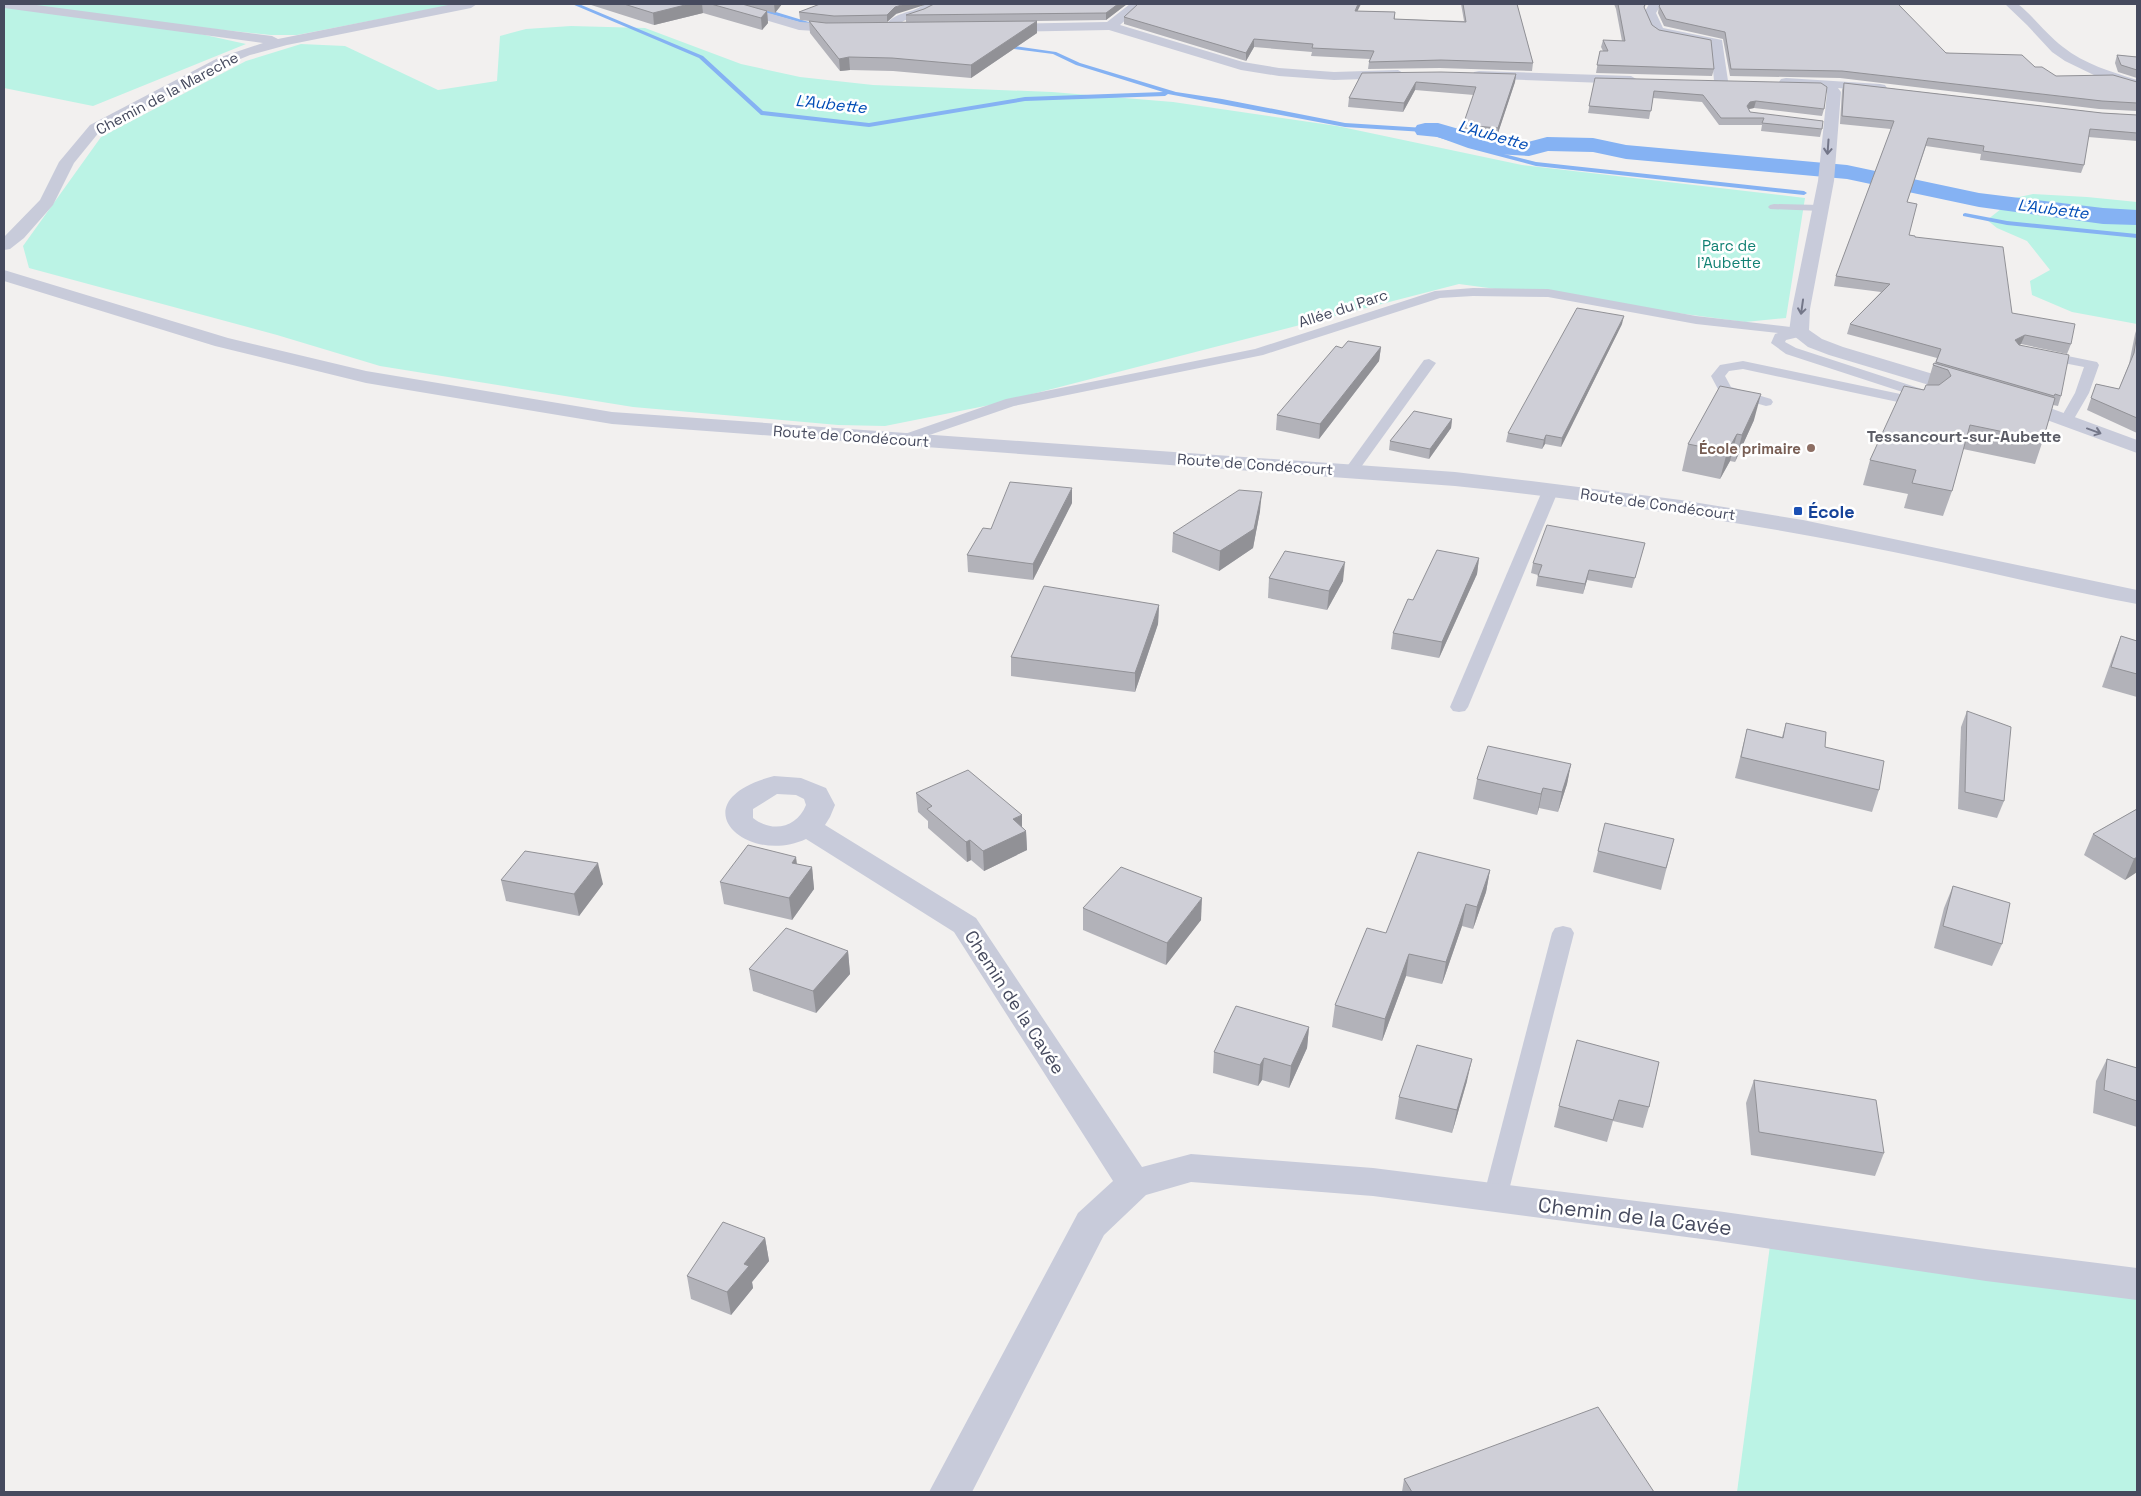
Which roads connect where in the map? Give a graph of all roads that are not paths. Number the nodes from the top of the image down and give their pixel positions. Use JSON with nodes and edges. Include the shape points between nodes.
{"nodes":[{"id":1,"x":4,"y":4,"type":"edge"},
{"id":2,"x":471,"y":4,"type":"edge"},
{"id":3,"x":725,"y":4,"type":"edge"},
{"id":4,"x":933,"y":4,"type":"edge"},
{"id":5,"x":1137,"y":4,"type":"edge"},
{"id":6,"x":1660,"y":4,"type":"edge"},
{"id":7,"x":2011,"y":4,"type":"edge"},
{"id":8,"x":1110,"y":26,"type":"junction"},
{"id":9,"x":920,"y":27,"type":"edge"},
{"id":10,"x":988,"y":28,"type":"edge"},
{"id":11,"x":860,"y":29,"type":"edge"},
{"id":12,"x":286,"y":41,"type":"junction"},
{"id":13,"x":1412,"y":74,"type":"edge"},
{"id":14,"x":1467,"y":74,"type":"edge"},
{"id":15,"x":1643,"y":80,"type":"edge"},
{"id":16,"x":1721,"y":81,"type":"junction"},
{"id":17,"x":1704,"y":82,"type":"edge"},
{"id":18,"x":1739,"y":82,"type":"edge"},
{"id":19,"x":1774,"y":82,"type":"edge"},
{"id":20,"x":2137,"y":84,"type":"edge"},
{"id":21,"x":1825,"y":85,"type":"junction"},
{"id":22,"x":1896,"y":90,"type":"edge"},
{"id":23,"x":1774,"y":207,"type":"dead end"},
{"id":24,"x":1820,"y":208,"type":"junction"},
{"id":25,"x":4,"y":244,"type":"edge"},
{"id":26,"x":4,"y":275,"type":"edge"},
{"id":27,"x":1799,"y":332,"type":"junction"},
{"id":28,"x":2030,"y":352,"type":"edge"},
{"id":29,"x":1429,"y":363,"type":"dead end"},
{"id":30,"x":1980,"y":394,"type":"edge"},
{"id":31,"x":1998,"y":399,"type":"edge"},
{"id":32,"x":1766,"y":402,"type":"dead end"},
{"id":33,"x":2066,"y":421,"type":"junction"},
{"id":34,"x":904,"y":439,"type":"junction"},
{"id":35,"x":2137,"y":447,"type":"edge"},
{"id":36,"x":1351,"y":471,"type":"junction"},
{"id":37,"x":1551,"y":489,"type":"junction"},
{"id":38,"x":2137,"y":597,"type":"edge"},
{"id":39,"x":1459,"y":707,"type":"dead end"},
{"id":40,"x":808,"y":826,"type":"dead end"},
{"id":41,"x":1563,"y":933,"type":"dead end"},
{"id":42,"x":1134,"y":1184,"type":"junction"},
{"id":43,"x":1495,"y":1198,"type":"junction"},
{"id":44,"x":2137,"y":1284,"type":"edge"},
{"id":45,"x":950,"y":1492,"type":"edge"}],
"edges":[{"from":1,"to":12,"type":"street"},
{"from":2,"to":12,"type":"street","name":"Chemin de la Mareche"},
{"from":3,"to":11,"type":"street","via":[[799,26]]},
{"from":4,"to":9,"type":"street","via":[[919,14],[899,18],[882,29]]},
{"from":5,"to":8,"type":"street"},
{"from":6,"to":16,"type":"street","via":[[1654,5],[1650,13],[1658,31],[1717,43]]},
{"from":7,"to":20,"type":"street","via":[[2070,58],[2104,74]]},
{"from":8,"to":10,"type":"street"},
{"from":8,"to":13,"type":"street","via":[[1241,66],[1334,76]]},
{"from":12,"to":25,"type":"street","name":"Chemin de la Mareche","via":[[223,61],[95,128],[67,162],[47,202],[18,234]]},
{"from":14,"to":15,"type":"street"},
{"from":16,"to":17,"type":"street"},
{"from":16,"to":18,"type":"street"},
{"from":19,"to":21,"type":"street"},
{"from":21,"to":22,"type":"street"},
{"from":21,"to":24,"type":"street","one_way":true,"via":[[1834,92],[1825,122],[1826,181]]},
{"from":23,"to":24,"type":"lane"},
{"from":24,"to":27,"type":"street","one_way":true},
{"from":26,"to":34,"type":"street","name":"Route de Condécourt","via":[[222,342],[424,388],[612,418]]},
{"from":27,"to":30,"type":"street","via":[[1836,351]]},
{"from":27,"to":32,"type":"lane","via":[[1780,337],[1778,343],[1791,351],[1934,398],[1926,404],[1743,365],[1725,368],[1718,376],[1726,390]]},
{"from":27,"to":34,"type":"lane","name":"Allée du Parc","via":[[1696,320],[1548,293],[1439,294],[1258,352],[1011,402]]},
{"from":28,"to":33,"type":"lane","via":[[2092,365],[2082,393]]},
{"from":29,"to":36,"type":"lane"},
{"from":31,"to":33,"type":"street"},
{"from":33,"to":35,"type":"street","one_way":true},
{"from":34,"to":36,"type":"street","name":"Route de Condécourt"},
{"from":36,"to":37,"type":"street","name":"Route de Condécourt"},
{"from":37,"to":38,"type":"street","name":"Route de Condécourt","via":[[1756,519]]},
{"from":37,"to":39,"type":"lane"},
{"from":40,"to":42,"type":"street","name":"Chemin de la Cavée","via":[[965,925]]},
{"from":41,"to":43,"type":"lane"},
{"from":42,"to":43,"type":"street","name":"Chemin de la Cavée","via":[[1192,1168],[1372,1182]]},
{"from":42,"to":45,"type":"street","name":"Chemin de la Cavée","via":[[1091,1224]]},
{"from":43,"to":44,"type":"street","name":"Chemin de la Cavée"}]}
